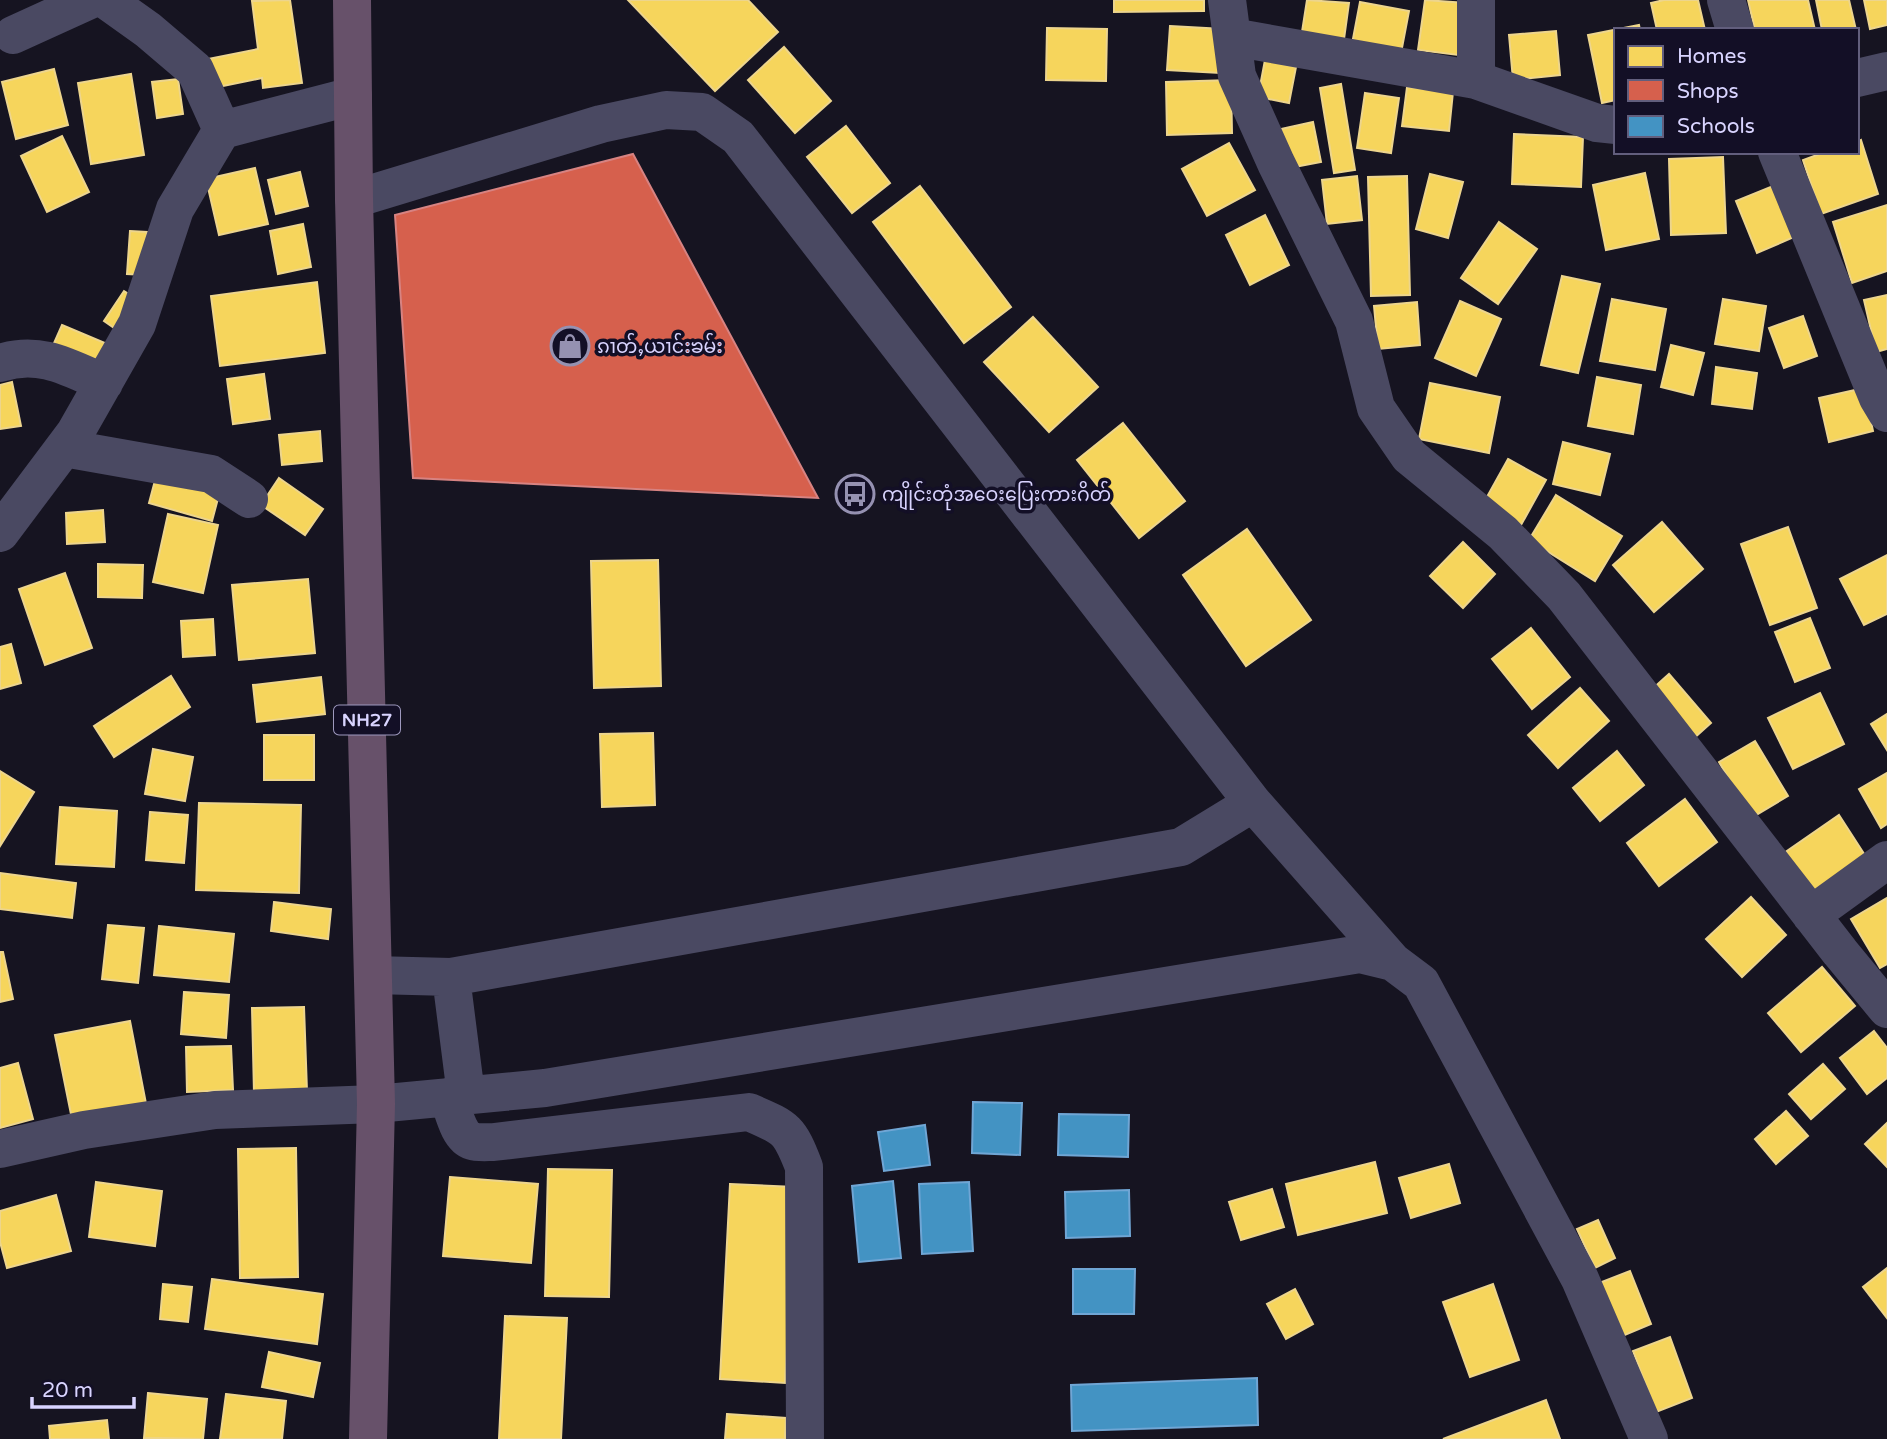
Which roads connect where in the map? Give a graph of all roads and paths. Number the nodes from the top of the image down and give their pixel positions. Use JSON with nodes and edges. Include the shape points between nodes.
{"nodes":[{"id":1,"x":90,"y":0,"type":"edge"},
{"id":2,"x":106,"y":0,"type":"edge"},
{"id":3,"x":352,"y":0,"type":"edge"},
{"id":4,"x":1476,"y":0,"type":"edge"},
{"id":5,"x":1726,"y":0,"type":"edge"},
{"id":6,"x":1229,"y":18,"type":"edge"},
{"id":7,"x":1734,"y":28,"type":"edge"},
{"id":8,"x":13,"y":35,"type":"dead end"},
{"id":9,"x":1887,"y":71,"type":"edge"},
{"id":10,"x":1859,"y":78,"type":"edge"},
{"id":11,"x":1476,"y":80,"type":"junction"},
{"id":12,"x":353,"y":96,"type":"junction"},
{"id":13,"x":1614,"y":125,"type":"edge"},
{"id":14,"x":222,"y":130,"type":"junction"},
{"id":15,"x":1778,"y":154,"type":"edge"},
{"id":16,"x":354,"y":199,"type":"junction"},
{"id":17,"x":0,"y":363,"type":"edge"},
{"id":18,"x":104,"y":383,"type":"junction"},
{"id":19,"x":1887,"y":413,"type":"edge"},
{"id":20,"x":64,"y":448,"type":"junction"},
{"id":21,"x":249,"y":499,"type":"dead end"},
{"id":22,"x":0,"y":533,"type":"edge"},
{"id":23,"x":1253,"y":803,"type":"junction"},
{"id":24,"x":1887,"y":860,"type":"edge"},
{"id":25,"x":1811,"y":915,"type":"junction"},
{"id":26,"x":1393,"y":962,"type":"junction"},
{"id":27,"x":373,"y":975,"type":"junction"},
{"id":28,"x":451,"y":977,"type":"junction"},
{"id":29,"x":1887,"y":1009,"type":"edge"},
{"id":30,"x":545,"y":1088,"type":"junction"},
{"id":31,"x":457,"y":1096,"type":"junction"},
{"id":32,"x":376,"y":1104,"type":"junction"},
{"id":33,"x":548,"y":1136,"type":"junction"},
{"id":34,"x":0,"y":1149,"type":"edge"},
{"id":35,"x":368,"y":1439,"type":"edge"},
{"id":36,"x":805,"y":1439,"type":"edge"},
{"id":37,"x":1649,"y":1439,"type":"edge"}],
"edges":[{"from":1,"to":8,"type":"street"},
{"from":2,"to":14,"type":"street","via":[[195,70]]},
{"from":3,"to":12,"type":"highway","number":"NH27"},
{"from":4,"to":11,"type":"street"},
{"from":5,"to":7,"type":"street"},
{"from":6,"to":11,"type":"street"},
{"from":6,"to":25,"type":"street","via":[[1237,76],[1354,321],[1376,408],[1409,456],[1503,533],[1564,596]]},
{"from":9,"to":10,"type":"street"},
{"from":11,"to":13,"type":"street","via":[[1597,123]]},
{"from":12,"to":14,"type":"street"},
{"from":12,"to":16,"type":"highway","number":"NH27"},
{"from":14,"to":18,"type":"street","via":[[175,209],[137,324]]},
{"from":15,"to":19,"type":"street"},
{"from":16,"to":23,"type":"street","via":[[601,124],[666,110],[702,112],[738,137]]},
{"from":16,"to":27,"type":"highway","number":"NH27"},
{"from":17,"to":18,"type":"street","via":[[19,356],[54,361]]},
{"from":18,"to":20,"type":"street"},
{"from":20,"to":21,"type":"street","via":[[211,474]]},
{"from":20,"to":22,"type":"street"},
{"from":23,"to":26,"type":"street"},
{"from":23,"to":28,"type":"street","via":[[1181,847]]},
{"from":24,"to":25,"type":"street"},
{"from":25,"to":29,"type":"street"},
{"from":26,"to":30,"type":"street","via":[[1360,954]]},
{"from":26,"to":37,"type":"street","via":[[1421,983],[1580,1279]]},
{"from":27,"to":28,"type":"street"},
{"from":27,"to":32,"type":"highway","number":"NH27"},
{"from":28,"to":31,"type":"street"},
{"from":30,"to":31,"type":"street"},
{"from":30,"to":33,"type":"street"},
{"from":31,"to":32,"type":"street"},
{"from":31,"to":33,"type":"street","via":[[460,1128],[468,1140]]},
{"from":32,"to":34,"type":"street","via":[[215,1110],[84,1130]]},
{"from":32,"to":35,"type":"highway","number":"NH27"},
{"from":33,"to":36,"type":"street","via":[[749,1112],[784,1127],[804,1167]]}]}
